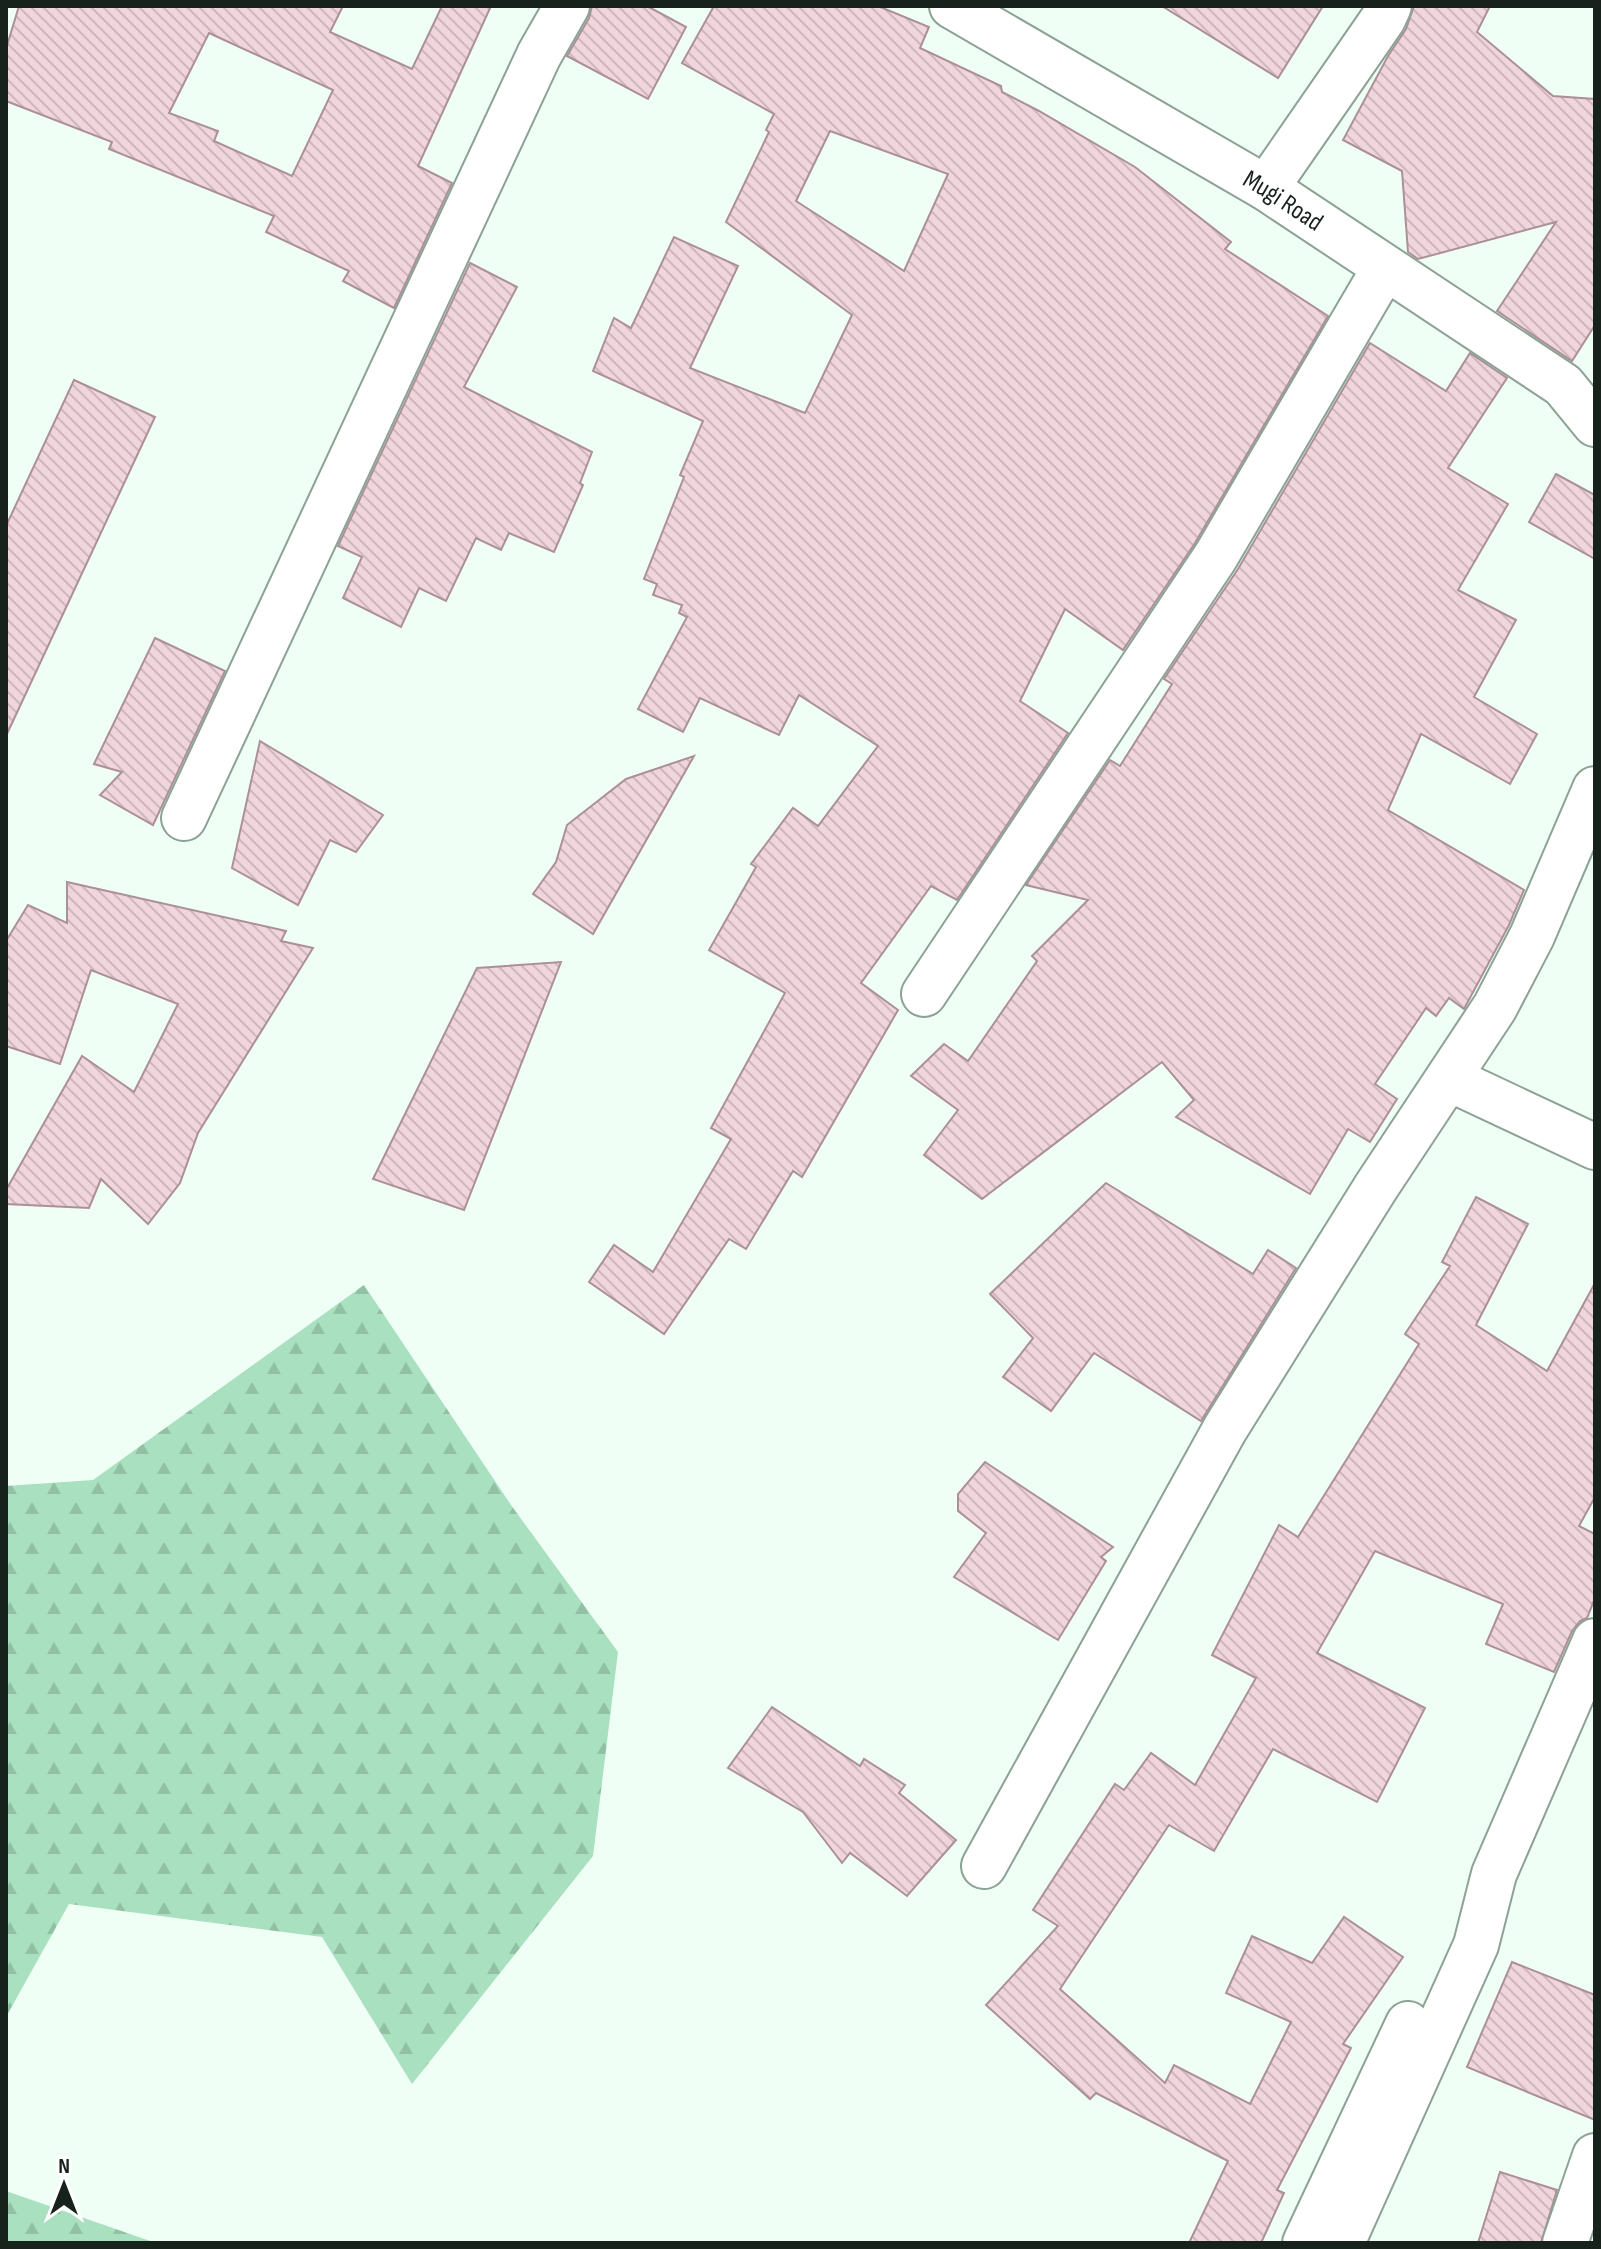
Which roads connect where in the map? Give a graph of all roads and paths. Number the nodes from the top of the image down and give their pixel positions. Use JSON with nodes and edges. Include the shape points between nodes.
{"nodes":[{"id":1,"x":567,"y":6,"type":"edge"},
{"id":2,"x":952,"y":6,"type":"edge"},
{"id":3,"x":1389,"y":6,"type":"edge"},
{"id":4,"x":1266,"y":188,"type":"junction"},
{"id":5,"x":1384,"y":269,"type":"junction"},
{"id":6,"x":1595,"y":424,"type":"edge"},
{"id":7,"x":1595,"y":789,"type":"edge"},
{"id":8,"x":184,"y":818,"type":"dead end"},
{"id":9,"x":924,"y":994,"type":"dead end"},
{"id":10,"x":1450,"y":1079,"type":"junction"},
{"id":11,"x":1595,"y":1147,"type":"edge"},
{"id":12,"x":1595,"y":1641,"type":"edge"},
{"id":13,"x":984,"y":1866,"type":"dead end"},
{"id":14,"x":1494,"y":1874,"type":"junction"},
{"id":15,"x":1595,"y":2156,"type":"edge"},
{"id":16,"x":1305,"y":2243,"type":"edge"},
{"id":17,"x":1342,"y":2243,"type":"edge"},
{"id":18,"x":1565,"y":2243,"type":"edge"}],
"edges":[{"from":1,"to":8,"type":"street","via":[[539,55]]},
{"from":2,"to":4,"type":"street","name":"Mugi Road"},
{"from":3,"to":4,"type":"street"},
{"from":4,"to":5,"type":"street","name":"Mugi Road"},
{"from":5,"to":6,"type":"street","name":"Mugi Road","via":[[1563,385]]},
{"from":5,"to":9,"type":"street","via":[[1216,556]]},
{"from":7,"to":10,"type":"street","via":[[1532,936]]},
{"from":10,"to":11,"type":"street"},
{"from":10,"to":13,"type":"street","via":[[1225,1429]]},
{"from":12,"to":14,"type":"street"},
{"from":14,"to":16,"type":"street","via":[[1464,1912],[1439,1958]]},
{"from":14,"to":17,"type":"street","via":[[1476,1945]]},
{"from":15,"to":18,"type":"street"}]}
